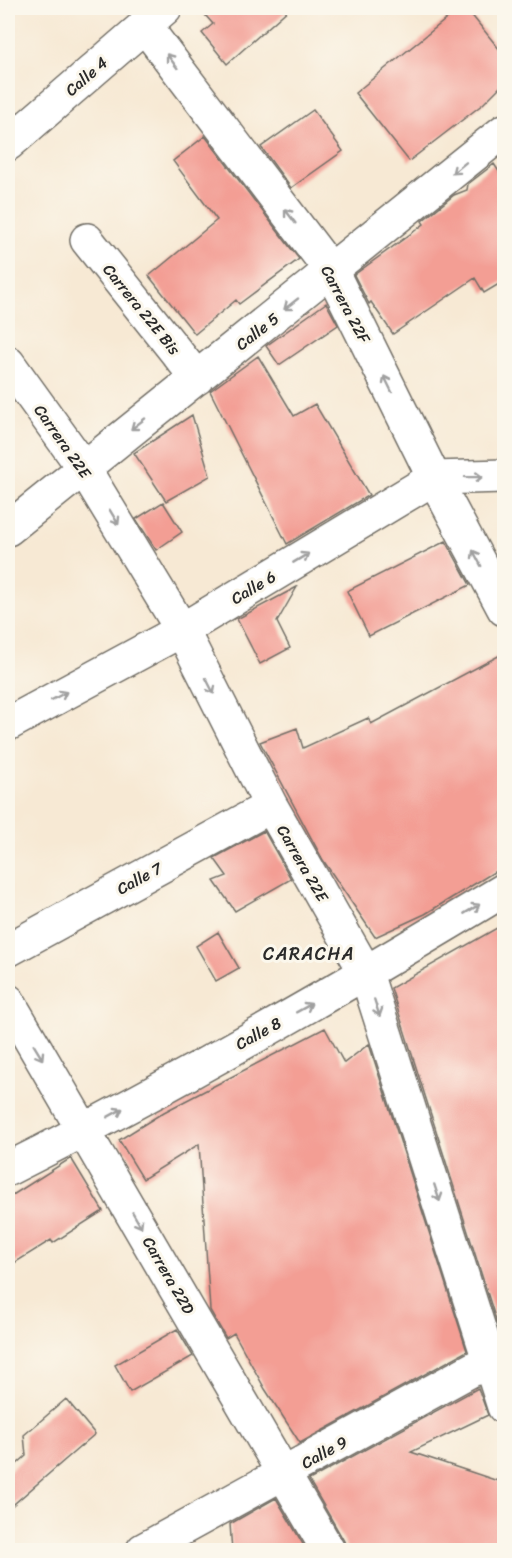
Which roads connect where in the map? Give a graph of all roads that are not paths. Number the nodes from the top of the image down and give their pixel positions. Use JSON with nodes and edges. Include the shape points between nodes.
{"nodes":[{"id":1,"x":155,"y":16,"type":"edge"},
{"id":2,"x":501,"y":143,"type":"edge"},
{"id":3,"x":8,"y":144,"type":"edge"},
{"id":4,"x":87,"y":240,"type":"dead end"},
{"id":5,"x":332,"y":272,"type":"junction"},
{"id":6,"x":8,"y":363,"type":"edge"},
{"id":7,"x":197,"y":378,"type":"junction"},
{"id":8,"x":83,"y":467,"type":"junction"},
{"id":9,"x":504,"y":476,"type":"edge"},
{"id":10,"x":434,"y":478,"type":"junction"},
{"id":11,"x":8,"y":529,"type":"edge"},
{"id":12,"x":504,"y":609,"type":"edge"},
{"id":13,"x":182,"y":630,"type":"junction"},
{"id":14,"x":8,"y":724,"type":"edge"},
{"id":15,"x":271,"y":806,"type":"junction"},
{"id":16,"x":504,"y":890,"type":"edge"},
{"id":17,"x":8,"y":950,"type":"edge"},
{"id":18,"x":366,"y":973,"type":"junction"},
{"id":19,"x":8,"y":1002,"type":"edge"},
{"id":20,"x":85,"y":1130,"type":"junction"},
{"id":21,"x":8,"y":1168,"type":"edge"},
{"id":22,"x":497,"y":1355,"type":"edge"},
{"id":23,"x":504,"y":1407,"type":"edge"},
{"id":24,"x":284,"y":1474,"type":"junction"},
{"id":25,"x":143,"y":1551,"type":"edge"},
{"id":26,"x":328,"y":1551,"type":"edge"}],
"edges":[{"from":1,"to":3,"type":"street","name":"Calle 4"},
{"from":5,"to":1,"type":"street","name":"Carrera 22F","one_way":true},
{"from":2,"to":5,"type":"street","name":"Calle 5","one_way":true},
{"from":4,"to":7,"type":"street","name":"Carrera 22E Bis"},
{"from":5,"to":7,"type":"street","name":"Calle 5","one_way":true},
{"from":10,"to":5,"type":"street","name":"Carrera 22F","one_way":true},
{"from":6,"to":8,"type":"street","name":"Carrera 22E"},
{"from":7,"to":8,"type":"street","name":"Calle 5","one_way":true},
{"from":8,"to":11,"type":"street","name":"Calle 5"},
{"from":8,"to":13,"type":"street","name":"Carrera 22E","one_way":true},
{"from":10,"to":9,"type":"street","name":"Calle 6","one_way":true},
{"from":12,"to":10,"type":"street","name":"Carrera 22F","one_way":true},
{"from":13,"to":10,"type":"street","name":"Calle 6","one_way":true},
{"from":14,"to":13,"type":"street","name":"Calle 6","one_way":true},
{"from":13,"to":15,"type":"street","name":"Carrera 22E","one_way":true},
{"from":15,"to":17,"type":"street","name":"Calle 7"},
{"from":15,"to":18,"type":"street","name":"Carrera 22E"},
{"from":18,"to":16,"type":"street","name":"Calle 8","one_way":true},
{"from":20,"to":18,"type":"street","name":"Calle 8","one_way":true},
{"from":18,"to":22,"type":"street","name":"Carrera 22E","one_way":true},
{"from":19,"to":20,"type":"street","name":"Carrera 22D","one_way":true},
{"from":20,"to":21,"type":"street","name":"Calle 8"},
{"from":20,"to":24,"type":"street","name":"Carrera 22D","one_way":true},
{"from":22,"to":23,"type":"street","name":"Carrera 22E"},
{"from":22,"to":24,"type":"street","name":"Calle 9"},
{"from":24,"to":25,"type":"street","name":"Calle 9"},
{"from":24,"to":26,"type":"street","name":"Carrera 22D"}]}
